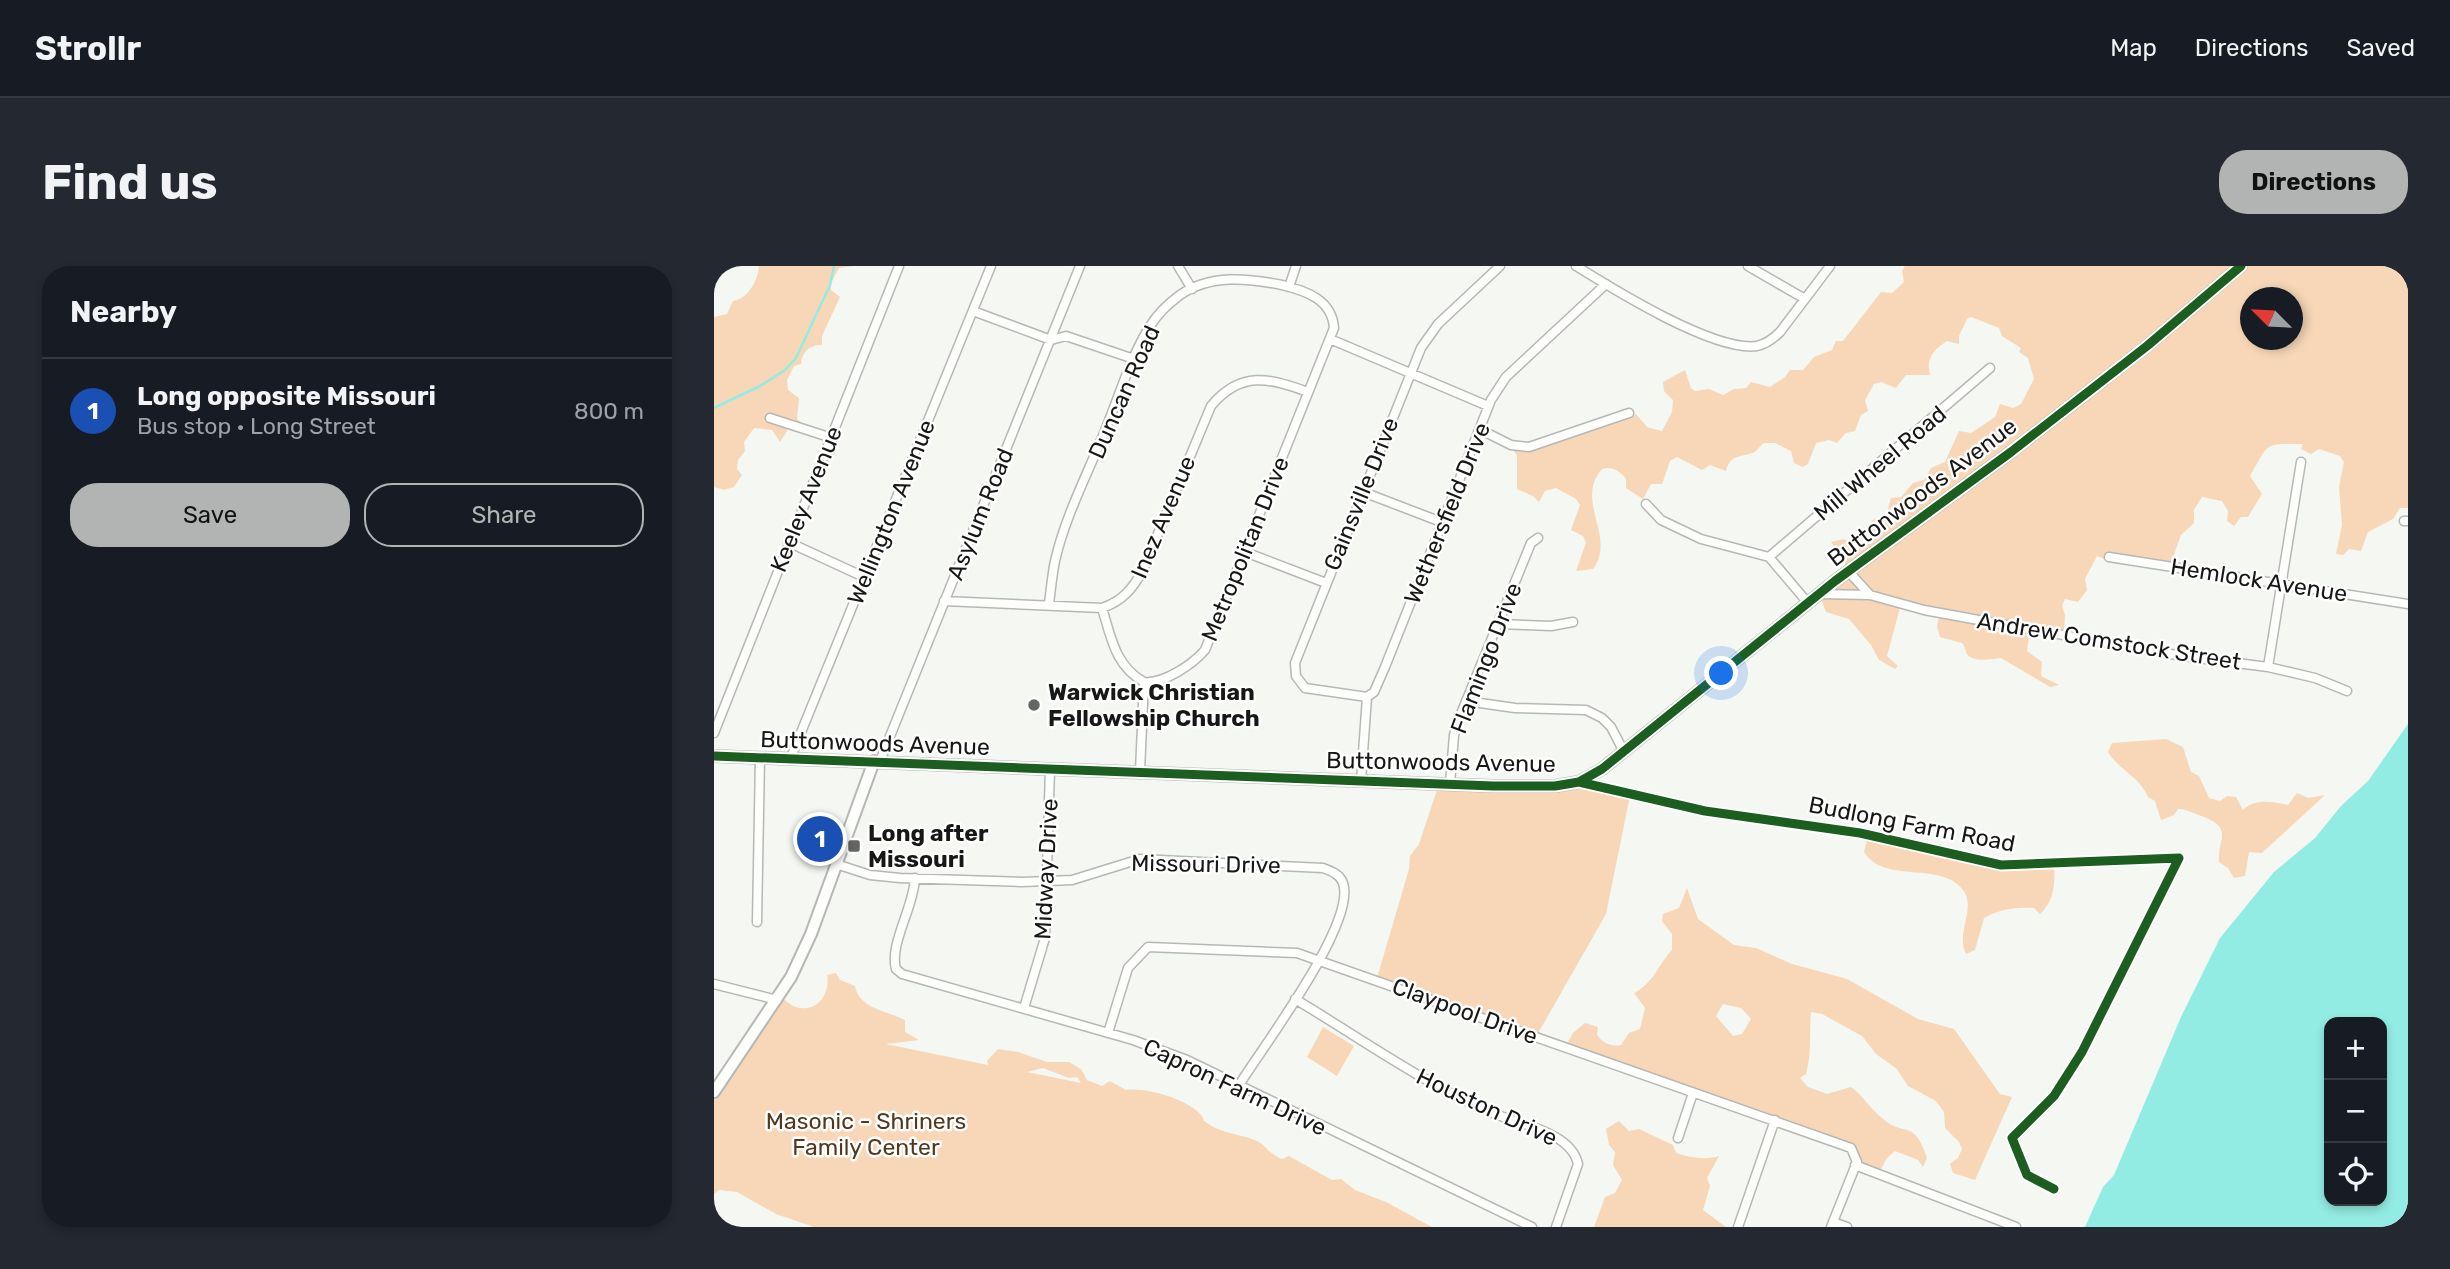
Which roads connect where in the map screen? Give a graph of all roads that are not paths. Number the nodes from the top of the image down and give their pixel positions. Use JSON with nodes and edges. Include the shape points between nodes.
{"nodes":[{"id":1,"x":721,"y":266,"type":"edge"},
{"id":2,"x":900,"y":266,"type":"edge"},
{"id":3,"x":990,"y":266,"type":"edge"},
{"id":4,"x":1080,"y":266,"type":"edge"},
{"id":5,"x":1178,"y":266,"type":"edge"},
{"id":6,"x":1296,"y":266,"type":"edge"},
{"id":7,"x":1500,"y":266,"type":"edge"},
{"id":8,"x":1576,"y":266,"type":"edge"},
{"id":9,"x":1748,"y":266,"type":"edge"},
{"id":10,"x":1830,"y":266,"type":"edge"},
{"id":11,"x":2241,"y":266,"type":"edge"},
{"id":12,"x":714,"y":275,"type":"edge"},
{"id":13,"x":1606,"y":284,"type":"junction"},
{"id":14,"x":1289,"y":287,"type":"junction"},
{"id":15,"x":1192,"y":289,"type":"junction"},
{"id":16,"x":1805,"y":299,"type":"junction"},
{"id":17,"x":973,"y":311,"type":"junction"},
{"id":18,"x":1330,"y":339,"type":"junction"},
{"id":19,"x":1051,"y":340,"type":"junction"},
{"id":20,"x":1134,"y":359,"type":"junction"},
{"id":21,"x":1990,"y":368,"type":"dead end"},
{"id":22,"x":1408,"y":373,"type":"junction"},
{"id":23,"x":1308,"y":392,"type":"junction"},
{"id":24,"x":1488,"y":406,"type":"junction"},
{"id":25,"x":1629,"y":412,"type":"dead end"},
{"id":26,"x":770,"y":418,"type":"dead end"},
{"id":27,"x":1481,"y":430,"type":"junction"},
{"id":28,"x":832,"y":438,"type":"junction"},
{"id":29,"x":2301,"y":462,"type":"dead end"},
{"id":30,"x":1363,"y":492,"type":"junction"},
{"id":31,"x":1646,"y":504,"type":"dead end"},
{"id":32,"x":1444,"y":523,"type":"junction"},
{"id":33,"x":1538,"y":538,"type":"dead end"},
{"id":34,"x":788,"y":542,"type":"junction"},
{"id":35,"x":1245,"y":552,"type":"junction"},
{"id":36,"x":1769,"y":556,"type":"junction"},
{"id":37,"x":2109,"y":557,"type":"dead end"},
{"id":38,"x":1849,"y":572,"type":"junction"},
{"id":39,"x":864,"y":577,"type":"junction"},
{"id":40,"x":1325,"y":583,"type":"junction"},
{"id":41,"x":2283,"y":585,"type":"junction"},
{"id":42,"x":1820,"y":594,"type":"junction"},
{"id":43,"x":1870,"y":595,"type":"junction"},
{"id":44,"x":944,"y":601,"type":"junction"},
{"id":45,"x":1049,"y":603,"type":"junction"},
{"id":46,"x":1808,"y":603,"type":"junction"},
{"id":47,"x":2408,"y":604,"type":"edge"},
{"id":48,"x":1102,"y":608,"type":"junction"},
{"id":49,"x":1573,"y":622,"type":"dead end"},
{"id":50,"x":1497,"y":624,"type":"junction"},
{"id":51,"x":2268,"y":667,"type":"junction"},
{"id":52,"x":1144,"y":682,"type":"junction"},
{"id":53,"x":2347,"y":691,"type":"dead end"},
{"id":54,"x":1367,"y":697,"type":"junction"},
{"id":55,"x":1466,"y":701,"type":"junction"},
{"id":56,"x":714,"y":733,"type":"edge"},
{"id":57,"x":1624,"y":752,"type":"junction"},
{"id":58,"x":714,"y":756,"type":"edge"},
{"id":59,"x":760,"y":757,"type":"junction"},
{"id":60,"x":791,"y":757,"type":"junction"},
{"id":61,"x":877,"y":761,"type":"junction"},
{"id":62,"x":1050,"y":768,"type":"junction"},
{"id":63,"x":1140,"y":771,"type":"junction"},
{"id":64,"x":1361,"y":780,"type":"junction"},
{"id":65,"x":1579,"y":782,"type":"junction"},
{"id":66,"x":1450,"y":784,"type":"junction"},
{"id":67,"x":836,"y":864,"type":"junction"},
{"id":68,"x":915,"y":878,"type":"junction"},
{"id":69,"x":1046,"y":881,"type":"junction"},
{"id":70,"x":757,"y":922,"type":"dead end"},
{"id":71,"x":1319,"y":960,"type":"junction"},
{"id":72,"x":714,"y":984,"type":"edge"},
{"id":73,"x":1295,"y":999,"type":"junction"},
{"id":74,"x":776,"y":1000,"type":"junction"},
{"id":75,"x":1024,"y":1008,"type":"junction"},
{"id":76,"x":1108,"y":1033,"type":"junction"},
{"id":77,"x":1238,"y":1085,"type":"junction"},
{"id":78,"x":714,"y":1092,"type":"edge"},
{"id":79,"x":1693,"y":1093,"type":"junction"},
{"id":80,"x":1775,"y":1120,"type":"junction"},
{"id":81,"x":1678,"y":1138,"type":"dead end"},
{"id":82,"x":1856,"y":1164,"type":"junction"},
{"id":83,"x":2054,"y":1189,"type":"dead end"},
{"id":84,"x":1832,"y":1225,"type":"edge"},
{"id":85,"x":1532,"y":1227,"type":"edge"},
{"id":86,"x":1556,"y":1227,"type":"edge"},
{"id":87,"x":1738,"y":1227,"type":"edge"},
{"id":88,"x":1847,"y":1227,"type":"edge"},
{"id":89,"x":2016,"y":1227,"type":"edge"}],
"edges":[{"from":1,"to":12,"type":"street"},
{"from":2,"to":28,"type":"street","name":"Keeley Avenue"},
{"from":3,"to":17,"type":"street","name":"Wellington Avenue"},
{"from":4,"to":19,"type":"street","name":"Asylum Road"},
{"from":5,"to":15,"type":"street"},
{"from":6,"to":14,"type":"street"},
{"from":7,"to":22,"type":"street","name":"Gainsville Drive","via":[[1438,324]]},
{"from":8,"to":13,"type":"street"},
{"from":9,"to":16,"type":"street"},
{"from":10,"to":16,"type":"street"},
{"from":11,"to":38,"type":"street","name":"Buttonwoods Avenue","via":[[2147,346]]},
{"from":13,"to":16,"type":"street","via":[[1685,327],[1746,345],[1775,337]]},
{"from":13,"to":24,"type":"street","name":"Wethersfield Drive","via":[[1506,377]]},
{"from":14,"to":15,"type":"street","name":"Duncan Road","via":[[1245,279],[1207,282]]},
{"from":14,"to":18,"type":"street","name":"Duncan Road","via":[[1328,307],[1334,328]]},
{"from":15,"to":20,"type":"street","name":"Duncan Road","via":[[1151,324]]},
{"from":17,"to":19,"type":"street"},
{"from":17,"to":39,"type":"street","name":"Wellington Avenue"},
{"from":18,"to":22,"type":"street"},
{"from":18,"to":23,"type":"street","name":"Metropolitan Drive"},
{"from":19,"to":20,"type":"street","via":[[1066,336]]},
{"from":19,"to":44,"type":"street","name":"Asylum Road"},
{"from":20,"to":45,"type":"street","name":"Duncan Road","via":[[1059,547]]},
{"from":21,"to":36,"type":"street","name":"Mill Wheel Road"},
{"from":22,"to":24,"type":"street"},
{"from":22,"to":30,"type":"street","name":"Gainsville Drive"},
{"from":23,"to":35,"type":"street","name":"Metropolitan Drive"},
{"from":23,"to":48,"type":"street","name":"Inez Avenue","via":[[1266,379],[1228,387],[1220,395],[1211,406],[1143,570],[1125,596]]},
{"from":24,"to":27,"type":"street","name":"Wethersfield Drive"},
{"from":25,"to":27,"type":"street","via":[[1529,447],[1511,445]]},
{"from":26,"to":28,"type":"street"},
{"from":27,"to":32,"type":"street","name":"Wethersfield Drive"},
{"from":28,"to":34,"type":"street","name":"Keeley Avenue"},
{"from":29,"to":41,"type":"street"},
{"from":30,"to":32,"type":"street"},
{"from":30,"to":40,"type":"street","name":"Gainsville Drive"},
{"from":31,"to":36,"type":"street","via":[[1661,520],[1701,538]]},
{"from":32,"to":54,"type":"street","name":"Wethersfield Drive","via":[[1374,692]]},
{"from":33,"to":50,"type":"street","name":"Flamingo Drive","via":[[1531,544]]},
{"from":34,"to":39,"type":"street"},
{"from":34,"to":56,"type":"street","name":"Keeley Avenue"},
{"from":35,"to":40,"type":"street"},
{"from":35,"to":52,"type":"street","name":"Metropolitan Drive","via":[[1205,650],[1189,665]]},
{"from":36,"to":46,"type":"street"},
{"from":37,"to":41,"type":"street","name":"Hemlock Avenue"},
{"from":38,"to":42,"type":"street","name":"Buttonwoods Avenue"},
{"from":38,"to":43,"type":"street"},
{"from":39,"to":60,"type":"street","name":"Wellington Avenue"},
{"from":40,"to":54,"type":"street","name":"Gainsville Drive","via":[[1298,652],[1296,676],[1314,691]]},
{"from":41,"to":47,"type":"street","name":"Hemlock Avenue"},
{"from":41,"to":51,"type":"street"},
{"from":42,"to":43,"type":"street","name":"Andrew Comstock Street"},
{"from":42,"to":46,"type":"street","name":"Buttonwoods Avenue"},
{"from":43,"to":51,"type":"street","name":"Andrew Comstock Street","via":[[1960,616]]},
{"from":44,"to":45,"type":"street"},
{"from":44,"to":61,"type":"street","name":"Asylum Road"},
{"from":45,"to":48,"type":"street"},
{"from":46,"to":57,"type":"street","name":"Buttonwoods Avenue"},
{"from":48,"to":52,"type":"street","via":[[1117,659]]},
{"from":49,"to":50,"type":"street"},
{"from":50,"to":55,"type":"street","name":"Flamingo Drive"},
{"from":51,"to":53,"type":"street","name":"Andrew Comstock Street"},
{"from":52,"to":63,"type":"street"},
{"from":54,"to":64,"type":"street","name":"Wethersfield Drive"},
{"from":55,"to":57,"type":"street","via":[[1586,710],[1611,727]]},
{"from":55,"to":66,"type":"street","name":"Flamingo Drive","via":[[1454,735]]},
{"from":57,"to":65,"type":"street","name":"Buttonwoods Avenue"},
{"from":58,"to":59,"type":"street","name":"Buttonwoods Avenue"},
{"from":59,"to":60,"type":"street","name":"Buttonwoods Avenue"},
{"from":59,"to":70,"type":"street"},
{"from":60,"to":61,"type":"street","name":"Buttonwoods Avenue"},
{"from":61,"to":62,"type":"street","name":"Buttonwoods Avenue"},
{"from":61,"to":67,"type":"street"},
{"from":62,"to":63,"type":"street","name":"Buttonwoods Avenue"},
{"from":62,"to":69,"type":"street","name":"Midway Drive"},
{"from":63,"to":64,"type":"street","name":"Buttonwoods Avenue"},
{"from":64,"to":66,"type":"street","name":"Buttonwoods Avenue"},
{"from":65,"to":66,"type":"street","name":"Buttonwoods Avenue","via":[[1555,786]]},
{"from":65,"to":83,"type":"street","name":"Budlong Farm Road","via":[[1705,811],[1860,833],[2001,865],[2179,858],[2082,1052],[2054,1096],[2012,1138],[2027,1175]]},
{"from":67,"to":68,"type":"street","name":"Missouri Drive","via":[[870,875]]},
{"from":67,"to":74,"type":"street","via":[[811,934]]},
{"from":68,"to":69,"type":"street","name":"Missouri Drive"},
{"from":68,"to":75,"type":"street","name":"Capron Farm Drive","via":[[913,901],[895,951],[896,969],[916,979]]},
{"from":69,"to":71,"type":"street","name":"Missouri Drive","via":[[1072,880],[1140,859],[1323,867],[1343,881],[1345,896]]},
{"from":69,"to":75,"type":"street","name":"Midway Drive","via":[[1045,938]]},
{"from":71,"to":73,"type":"street","name":"Missouri Drive"},
{"from":71,"to":76,"type":"street","name":"Claypool Drive","via":[[1275,951],[1148,947],[1128,968]]},
{"from":71,"to":79,"type":"street","name":"Claypool Drive"},
{"from":72,"to":74,"type":"street"},
{"from":73,"to":77,"type":"street","name":"Missouri Drive"},
{"from":73,"to":86,"type":"street","name":"Houston Drive","via":[[1437,1086],[1565,1143],[1578,1164]]},
{"from":74,"to":78,"type":"street"},
{"from":75,"to":76,"type":"street","name":"Capron Farm Drive"},
{"from":76,"to":77,"type":"street","name":"Capron Farm Drive","via":[[1187,1059]]},
{"from":77,"to":85,"type":"street","name":"Capron Farm Drive"},
{"from":79,"to":80,"type":"street","name":"Claypool Drive"},
{"from":79,"to":81,"type":"street"},
{"from":80,"to":82,"type":"street","name":"Claypool Drive","via":[[1851,1148]]},
{"from":80,"to":87,"type":"street"},
{"from":82,"to":84,"type":"street"},
{"from":82,"to":89,"type":"street","name":"Claypool Drive"},
{"from":84,"to":88,"type":"street"}]}
